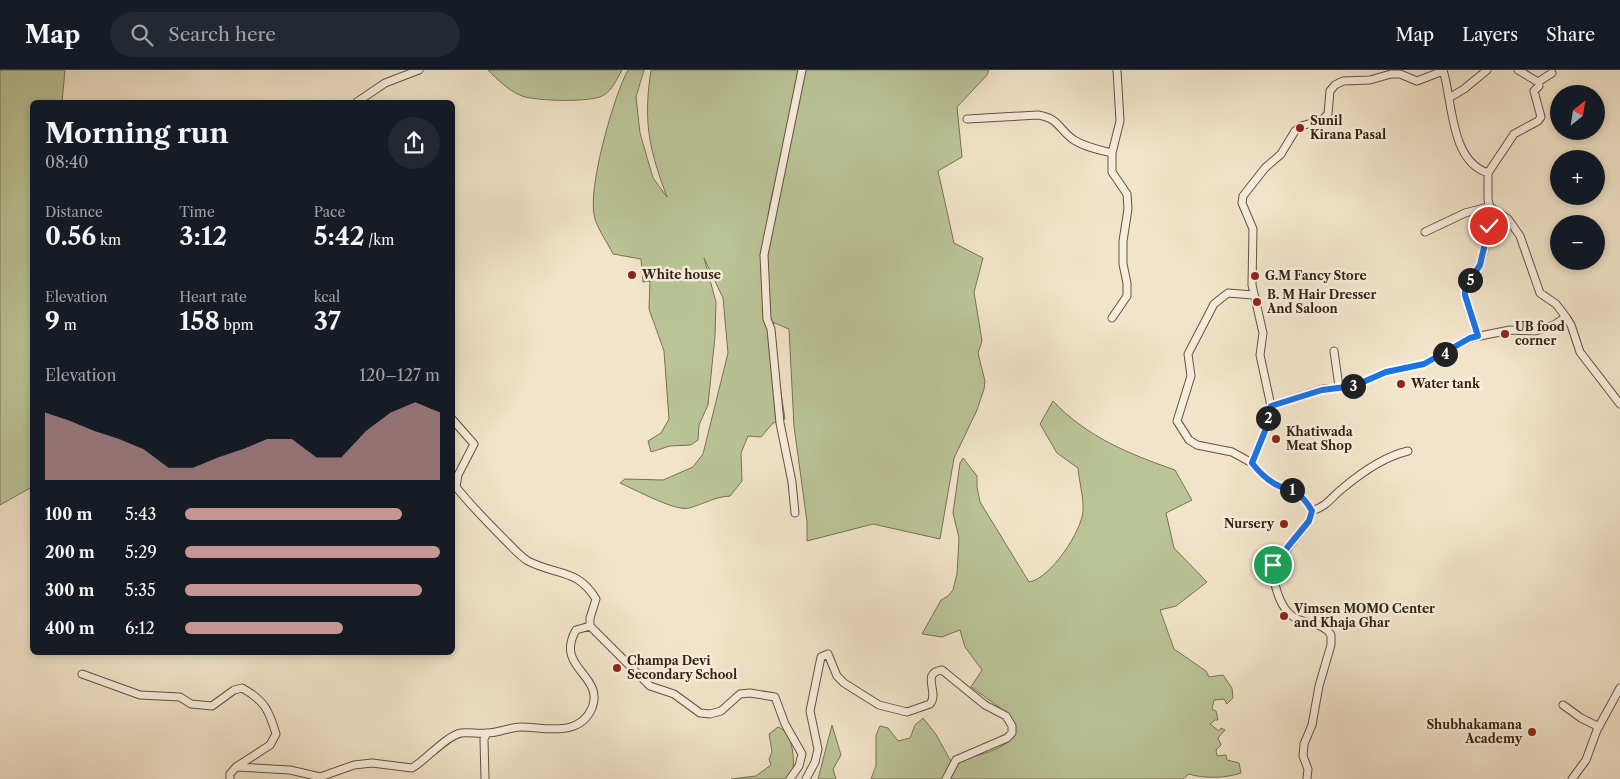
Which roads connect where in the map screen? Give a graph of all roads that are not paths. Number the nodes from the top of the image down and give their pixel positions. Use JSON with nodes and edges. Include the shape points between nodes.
{"nodes":[{"id":1,"x":419,"y":70,"type":"edge"},
{"id":2,"x":802,"y":70,"type":"edge"},
{"id":3,"x":1117,"y":70,"type":"edge"},
{"id":4,"x":1487,"y":70,"type":"edge"},
{"id":5,"x":1518,"y":70,"type":"edge"},
{"id":6,"x":1443,"y":71,"type":"edge"},
{"id":7,"x":1552,"y":73,"type":"dead end"},
{"id":8,"x":1538,"y":82,"type":"junction"},
{"id":9,"x":1449,"y":98,"type":"junction"},
{"id":10,"x":360,"y":100,"type":"edge"},
{"id":11,"x":967,"y":119,"type":"dead end"},
{"id":12,"x":1112,"y":153,"type":"junction"},
{"id":13,"x":1488,"y":173,"type":"junction"},
{"id":14,"x":1487,"y":207,"type":"junction"},
{"id":15,"x":1425,"y":232,"type":"dead end"},
{"id":16,"x":1253,"y":294,"type":"junction"},
{"id":17,"x":1566,"y":317,"type":"junction"},
{"id":18,"x":1112,"y":318,"type":"dead end"},
{"id":19,"x":1478,"y":336,"type":"junction"},
{"id":20,"x":1334,"y":351,"type":"dead end"},
{"id":21,"x":1338,"y":387,"type":"junction"},
{"id":22,"x":1620,"y":404,"type":"edge"},
{"id":23,"x":1271,"y":406,"type":"junction"},
{"id":24,"x":455,"y":422,"type":"edge"},
{"id":25,"x":1408,"y":451,"type":"dead end"},
{"id":26,"x":1252,"y":463,"type":"junction"},
{"id":27,"x":1312,"y":511,"type":"junction"},
{"id":28,"x":795,"y":513,"type":"dead end"},
{"id":29,"x":590,"y":626,"type":"junction"},
{"id":30,"x":82,"y":674,"type":"dead end"},
{"id":31,"x":1620,"y":688,"type":"edge"},
{"id":32,"x":1563,"y":705,"type":"dead end"},
{"id":33,"x":1598,"y":727,"type":"junction"},
{"id":34,"x":487,"y":733,"type":"junction"},
{"id":35,"x":236,"y":767,"type":"junction"},
{"id":36,"x":230,"y":779,"type":"edge"},
{"id":37,"x":485,"y":779,"type":"edge"},
{"id":38,"x":790,"y":779,"type":"edge"},
{"id":39,"x":806,"y":779,"type":"edge"},
{"id":40,"x":946,"y":779,"type":"edge"},
{"id":41,"x":1307,"y":779,"type":"edge"},
{"id":42,"x":1572,"y":779,"type":"edge"}],
"edges":[{"from":1,"to":10,"type":"street","via":[[385,82]]},
{"from":2,"to":28,"type":"street","via":[[764,264],[767,319],[771,329],[780,423]]},
{"from":3,"to":12,"type":"street","via":[[1120,121]]},
{"from":4,"to":9,"type":"street"},
{"from":5,"to":8,"type":"street"},
{"from":6,"to":9,"type":"street"},
{"from":6,"to":16,"type":"street","via":[[1417,81],[1391,74],[1335,85],[1330,91],[1328,114],[1322,120],[1301,126],[1243,196],[1244,210],[1253,229]]},
{"from":7,"to":8,"type":"street"},
{"from":8,"to":13,"type":"street","via":[[1539,86],[1534,91],[1541,117],[1538,122],[1514,134]]},
{"from":9,"to":13,"type":"street","via":[[1465,157],[1478,170]]},
{"from":11,"to":12,"type":"street","via":[[1049,117],[1072,139]]},
{"from":12,"to":18,"type":"street","via":[[1112,172],[1127,194],[1128,209],[1123,241],[1127,296]]},
{"from":13,"to":14,"type":"street"},
{"from":14,"to":15,"type":"street","via":[[1465,213]]},
{"from":14,"to":17,"type":"street","via":[[1508,219],[1520,236],[1540,293],[1556,304]]},
{"from":14,"to":19,"type":"street","via":[[1488,238],[1480,265],[1465,288]]},
{"from":16,"to":23,"type":"street","via":[[1263,333],[1260,355]]},
{"from":16,"to":26,"type":"street","via":[[1228,293],[1214,304],[1206,316],[1188,354],[1191,376],[1176,420],[1189,440],[1197,445],[1232,452]]},
{"from":17,"to":19,"type":"street","via":[[1535,331],[1510,330]]},
{"from":17,"to":22,"type":"street","via":[[1580,352]]},
{"from":19,"to":21,"type":"street","via":[[1424,364],[1386,372],[1354,386]]},
{"from":20,"to":21,"type":"street"},
{"from":21,"to":23,"type":"street"},
{"from":23,"to":26,"type":"street"},
{"from":24,"to":29,"type":"street","via":[[474,444],[458,475],[456,487],[475,511],[526,560],[587,584],[596,599]]},
{"from":25,"to":27,"type":"street","via":[[1364,473],[1341,489],[1325,506]]},
{"from":26,"to":27,"type":"street","via":[[1277,485],[1301,494]]},
{"from":27,"to":41,"type":"street","via":[[1309,521],[1271,570],[1285,609],[1294,618],[1324,628],[1331,635],[1312,725],[1304,744]]},
{"from":29,"to":34,"type":"street","via":[[576,630],[571,647],[573,661],[594,690],[595,697],[588,715],[571,727],[558,731],[518,727]]},
{"from":29,"to":38,"type":"street","via":[[650,686],[674,694],[700,713],[721,711],[740,694],[775,697],[802,754]]},
{"from":30,"to":35,"type":"street","via":[[140,695],[180,697],[191,704],[212,706],[242,688],[257,696],[270,713],[276,734],[270,745]]},
{"from":31,"to":33,"type":"street"},
{"from":32,"to":33,"type":"street"},
{"from":33,"to":42,"type":"street","via":[[1586,760]]},
{"from":34,"to":35,"type":"street","via":[[461,733],[452,737],[412,768],[372,763],[354,765],[320,777],[290,770]]},
{"from":34,"to":37,"type":"street","via":[[484,739]]},
{"from":35,"to":36,"type":"street"},
{"from":39,"to":40,"type":"street","via":[[818,749],[810,710],[821,657],[828,654],[837,676],[844,683],[887,708],[907,712],[930,704],[934,696],[930,678],[942,670],[985,705],[1006,716],[1012,733],[956,760]]}]}
